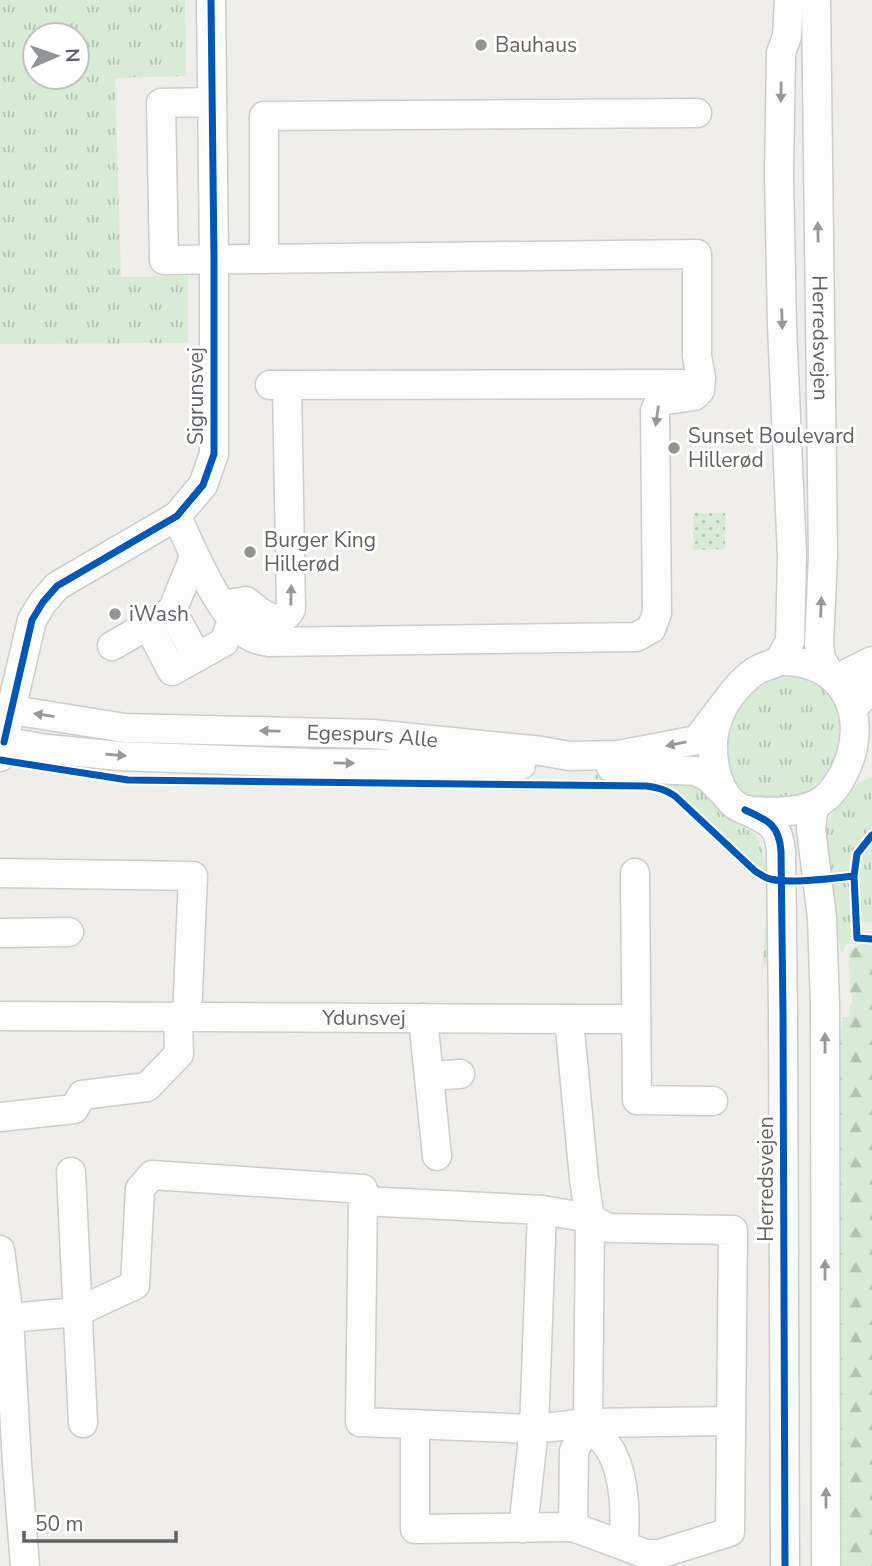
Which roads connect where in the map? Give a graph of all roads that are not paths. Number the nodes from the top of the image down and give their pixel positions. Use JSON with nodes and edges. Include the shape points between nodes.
{"nodes":[{"id":1,"x":211,"y":0,"type":"edge"},
{"id":2,"x":778,"y":0,"type":"edge"},
{"id":3,"x":789,"y":0,"type":"edge"},
{"id":4,"x":816,"y":0,"type":"edge"},
{"id":5,"x":781,"y":53,"type":"junction"},
{"id":6,"x":212,"y":102,"type":"junction"},
{"id":7,"x":697,"y":113,"type":"dead end"},
{"id":8,"x":214,"y":259,"type":"junction"},
{"id":9,"x":264,"y":259,"type":"junction"},
{"id":10,"x":682,"y":384,"type":"dead end"},
{"id":11,"x":177,"y":516,"type":"junction"},
{"id":12,"x":191,"y":565,"type":"junction"},
{"id":13,"x":172,"y":611,"type":"junction"},
{"id":14,"x":226,"y":623,"type":"junction"},
{"id":15,"x":148,"y":625,"type":"junction"},
{"id":16,"x":111,"y":646,"type":"dead end"},
{"id":17,"x":197,"y":657,"type":"junction"},
{"id":18,"x":872,"y":660,"type":"edge"},
{"id":19,"x":779,"y":661,"type":"junction"},
{"id":20,"x":832,"y":676,"type":"junction"},
{"id":21,"x":725,"y":703,"type":"junction"},
{"id":22,"x":5,"y":709,"type":"edge"},
{"id":23,"x":863,"y":717,"type":"edge"},
{"id":24,"x":1,"y":747,"type":"edge"},
{"id":25,"x":860,"y":767,"type":"edge"},
{"id":26,"x":723,"y":792,"type":"junction"},
{"id":27,"x":814,"y":806,"type":"junction"},
{"id":28,"x":745,"y":810,"type":"junction"},
{"id":29,"x":0,"y":873,"type":"edge"},
{"id":30,"x":635,"y":873,"type":"dead end"},
{"id":31,"x":69,"y":932,"type":"dead end"},
{"id":32,"x":0,"y":933,"type":"edge"},
{"id":33,"x":0,"y":1016,"type":"edge"},
{"id":34,"x":183,"y":1017,"type":"junction"},
{"id":35,"x":423,"y":1018,"type":"junction"},
{"id":36,"x":569,"y":1019,"type":"junction"},
{"id":37,"x":636,"y":1019,"type":"junction"},
{"id":38,"x":460,"y":1074,"type":"dead end"},
{"id":39,"x":429,"y":1076,"type":"junction"},
{"id":40,"x":713,"y":1101,"type":"dead end"},
{"id":41,"x":0,"y":1117,"type":"edge"},
{"id":42,"x":437,"y":1156,"type":"dead end"},
{"id":43,"x":71,"y":1172,"type":"dead end"},
{"id":44,"x":363,"y":1201,"type":"junction"},
{"id":45,"x":542,"y":1210,"type":"junction"},
{"id":46,"x":590,"y":1218,"type":"junction"},
{"id":47,"x":0,"y":1250,"type":"edge"},
{"id":48,"x":77,"y":1312,"type":"junction"},
{"id":49,"x":9,"y":1318,"type":"junction"},
{"id":50,"x":731,"y":1421,"type":"junction"},
{"id":51,"x":83,"y":1423,"type":"dead end"},
{"id":52,"x":588,"y":1423,"type":"junction"},
{"id":53,"x":415,"y":1424,"type":"junction"},
{"id":54,"x":534,"y":1429,"type":"junction"},
{"id":55,"x":9,"y":1464,"type":"edge"},
{"id":56,"x":573,"y":1527,"type":"junction"},
{"id":57,"x":523,"y":1528,"type":"junction"},
{"id":58,"x":624,"y":1545,"type":"junction"},
{"id":59,"x":25,"y":1566,"type":"edge"},
{"id":60,"x":785,"y":1566,"type":"edge"},
{"id":61,"x":826,"y":1566,"type":"edge"}],
"edges":[{"from":1,"to":6,"type":"street","name":"Sigrunsvej"},
{"from":2,"to":5,"type":"street"},
{"from":3,"to":5,"type":"street","name":"Herredsvejen"},
{"from":20,"to":4,"type":"street","name":"Herredsvejen","one_way":true,"via":[[821,658],[820,645],[823,556]]},
{"from":5,"to":19,"type":"street","name":"Herredsvejen","one_way":true,"via":[[782,324],[792,568],[790,641]]},
{"from":6,"to":8,"type":"street","name":"Sigrunsvej"},
{"from":6,"to":8,"type":"street","via":[[160,103],[164,260]]},
{"from":7,"to":9,"type":"street","via":[[264,116]]},
{"from":8,"to":9,"type":"street"},
{"from":8,"to":11,"type":"street","name":"Sigrunsvej","via":[[214,454],[203,485]]},
{"from":9,"to":14,"type":"street","one_way":true,"via":[[697,254],[700,390],[694,396],[659,402],[655,411],[657,613],[651,629],[636,637],[278,643],[252,638]]},
{"from":14,"to":10,"type":"street","one_way":true,"via":[[246,601],[276,619],[291,609],[279,385]]},
{"from":11,"to":12,"type":"street"},
{"from":11,"to":22,"type":"street","name":"Sigrunsvej","via":[[57,586],[32,620]]},
{"from":12,"to":13,"type":"street"},
{"from":12,"to":14,"type":"street"},
{"from":13,"to":15,"type":"street"},
{"from":13,"to":17,"type":"street"},
{"from":14,"to":17,"type":"street"},
{"from":15,"to":16,"type":"street"},
{"from":15,"to":17,"type":"street","via":[[172,671]]},
{"from":18,"to":20,"type":"street"},
{"from":19,"to":20,"type":"street","via":[[814,665]]},
{"from":19,"to":21,"type":"street","via":[[757,670]]},
{"from":20,"to":23,"type":"street"},
{"from":21,"to":22,"type":"street","name":"Egespurs Alle","one_way":true,"via":[[697,740],[618,755],[569,755],[373,734],[125,728]]},
{"from":21,"to":26,"type":"street","via":[[713,747]]},
{"from":22,"to":24,"type":"street","name":"Sigrunsvej"},
{"from":23,"to":25,"type":"street","via":[[853,751]]},
{"from":24,"to":26,"type":"street","name":"Egespurs Alle","one_way":true,"via":[[310,763],[696,771]]},
{"from":25,"to":27,"type":"street"},
{"from":26,"to":28,"type":"street"},
{"from":27,"to":28,"type":"street","via":[[772,813]]},
{"from":61,"to":27,"type":"street","one_way":true,"via":[[825,1005],[822,918],[811,830]]},
{"from":28,"to":60,"type":"street","name":"Herredsvejen","via":[[775,828],[781,851]]},
{"from":29,"to":34,"type":"street","via":[[193,876]]},
{"from":30,"to":37,"type":"street"},
{"from":31,"to":32,"type":"street"},
{"from":33,"to":34,"type":"street","name":"Ydunsvej"},
{"from":34,"to":35,"type":"street","name":"Ydunsvej"},
{"from":34,"to":41,"type":"street","via":[[179,1054],[147,1087],[82,1095],[74,1109]]},
{"from":35,"to":36,"type":"street","name":"Ydunsvej"},
{"from":35,"to":39,"type":"street"},
{"from":36,"to":37,"type":"street","name":"Ydunsvej"},
{"from":36,"to":46,"type":"street"},
{"from":37,"to":40,"type":"street","via":[[637,1100]]},
{"from":38,"to":39,"type":"street"},
{"from":39,"to":42,"type":"street"},
{"from":43,"to":48,"type":"street"},
{"from":44,"to":45,"type":"street"},
{"from":44,"to":48,"type":"street","via":[[363,1189],[152,1175],[140,1189],[135,1285]]},
{"from":44,"to":53,"type":"street","via":[[360,1422]]},
{"from":45,"to":46,"type":"street"},
{"from":45,"to":54,"type":"street"},
{"from":46,"to":50,"type":"street","via":[[608,1228],[733,1230]]},
{"from":46,"to":52,"type":"street"},
{"from":47,"to":49,"type":"street"},
{"from":48,"to":49,"type":"street"},
{"from":48,"to":51,"type":"street"},
{"from":49,"to":55,"type":"street"},
{"from":50,"to":52,"type":"street"},
{"from":50,"to":58,"type":"street","via":[[730,1532],[659,1555]]},
{"from":52,"to":54,"type":"street"},
{"from":52,"to":56,"type":"street","via":[[574,1451]]},
{"from":52,"to":58,"type":"street","via":[[612,1453],[621,1480]]},
{"from":53,"to":54,"type":"street"},
{"from":53,"to":57,"type":"street","via":[[415,1529]]},
{"from":54,"to":57,"type":"street"},
{"from":55,"to":59,"type":"street"},
{"from":56,"to":57,"type":"street"},
{"from":56,"to":58,"type":"street"}]}
